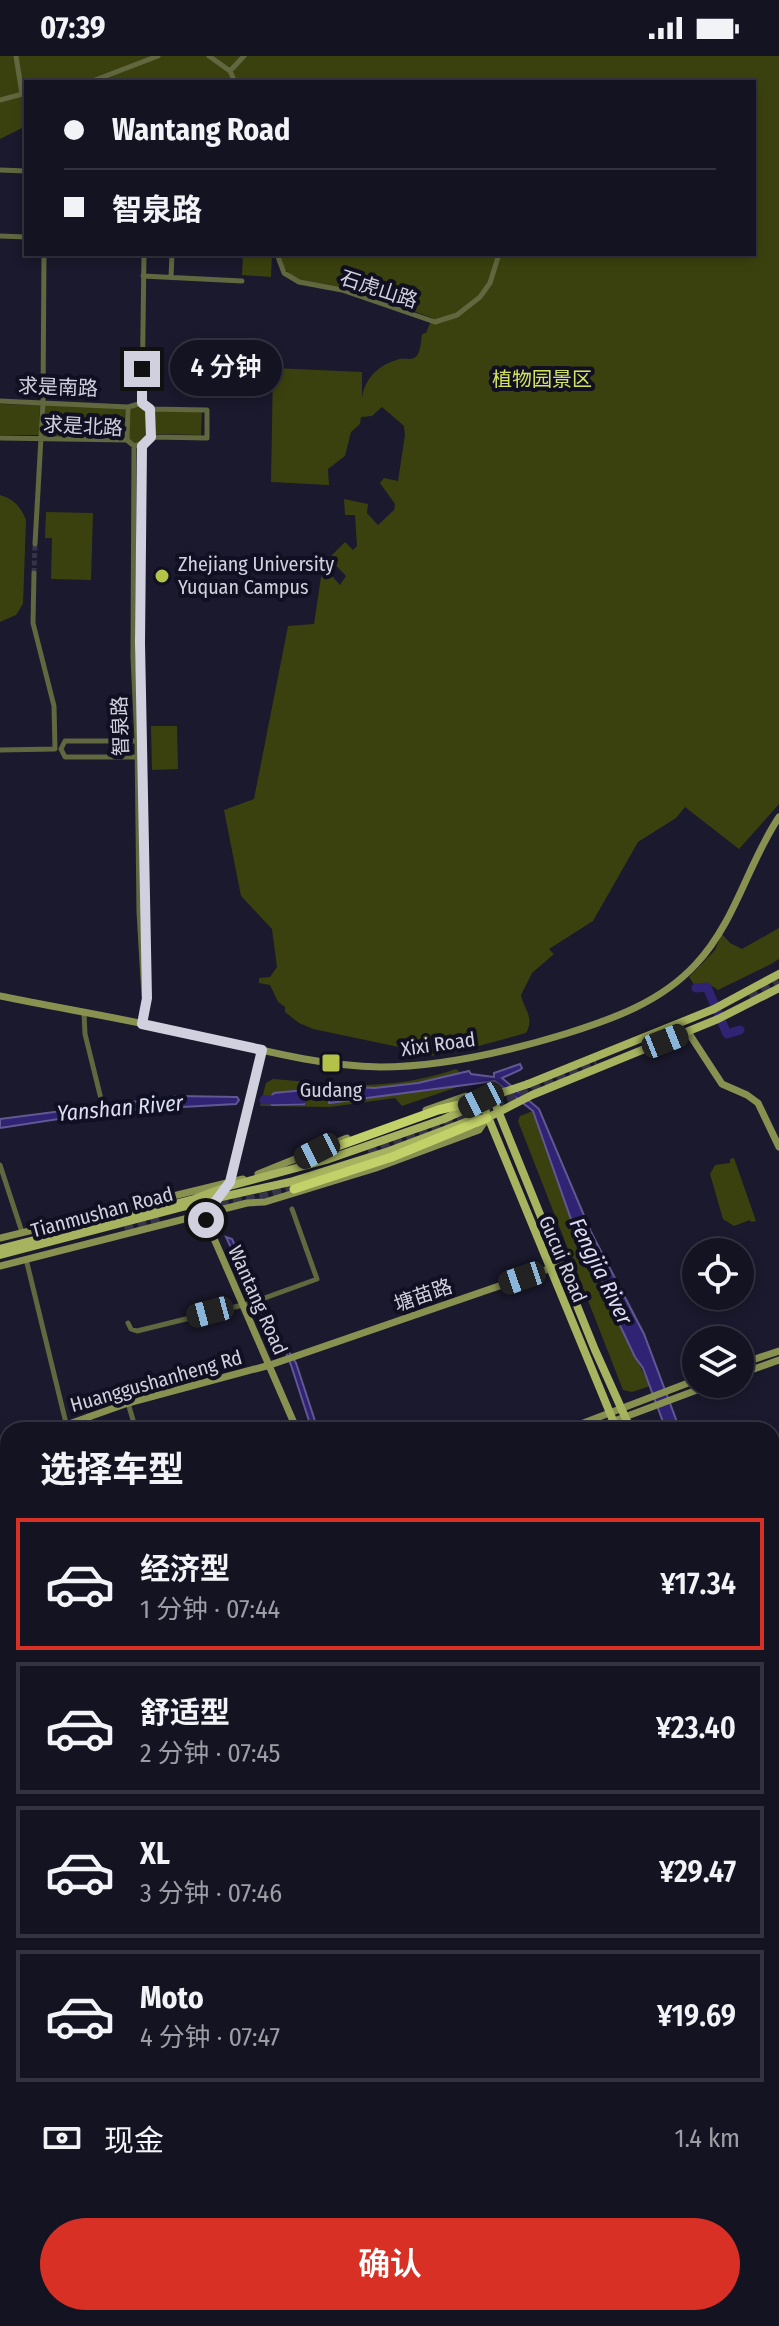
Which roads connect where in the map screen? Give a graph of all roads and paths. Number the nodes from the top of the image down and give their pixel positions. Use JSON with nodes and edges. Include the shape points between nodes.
{"nodes":[{"id":1,"x":16,"y":56,"type":"edge"},
{"id":2,"x":158,"y":56,"type":"edge"},
{"id":3,"x":209,"y":56,"type":"edge"},
{"id":4,"x":244,"y":56,"type":"edge"},
{"id":5,"x":230,"y":71,"type":"junction"},
{"id":6,"x":95,"y":80,"type":"edge"},
{"id":7,"x":234,"y":80,"type":"edge"},
{"id":8,"x":24,"y":93,"type":"edge"},
{"id":9,"x":0,"y":100,"type":"edge"},
{"id":10,"x":0,"y":170,"type":"edge"},
{"id":11,"x":24,"y":171,"type":"edge"},
{"id":12,"x":0,"y":236,"type":"edge"},
{"id":13,"x":24,"y":237,"type":"edge"},
{"id":14,"x":44,"y":256,"type":"edge"},
{"id":15,"x":144,"y":256,"type":"edge"},
{"id":16,"x":172,"y":256,"type":"edge"},
{"id":17,"x":278,"y":256,"type":"edge"},
{"id":18,"x":498,"y":256,"type":"edge"},
{"id":19,"x":143,"y":276,"type":"junction"},
{"id":20,"x":171,"y":277,"type":"junction"},
{"id":21,"x":242,"y":281,"type":"dead end"},
{"id":22,"x":0,"y":401,"type":"edge"},
{"id":23,"x":43,"y":402,"type":"junction"},
{"id":24,"x":140,"y":403,"type":"junction"},
{"id":25,"x":128,"y":407,"type":"junction"},
{"id":26,"x":150,"y":409,"type":"junction"},
{"id":27,"x":151,"y":437,"type":"junction"},
{"id":28,"x":0,"y":438,"type":"edge"},
{"id":29,"x":41,"y":439,"type":"junction"},
{"id":30,"x":127,"y":440,"type":"junction"},
{"id":31,"x":134,"y":446,"type":"junction"},
{"id":32,"x":142,"y":446,"type":"junction"},
{"id":33,"x":35,"y":544,"type":"tunnel mouth"},
{"id":34,"x":34,"y":573,"type":"tunnel mouth"},
{"id":35,"x":139,"y":741,"type":"junction"},
{"id":36,"x":58,"y":749,"type":"junction"},
{"id":37,"x":0,"y":750,"type":"edge"},
{"id":38,"x":140,"y":757,"type":"junction"},
{"id":39,"x":779,"y":817,"type":"edge"},
{"id":40,"x":779,"y":974,"type":"edge"},
{"id":41,"x":779,"y":988,"type":"edge"},
{"id":42,"x":0,"y":996,"type":"edge"},
{"id":43,"x":84,"y":1013,"type":"junction"},
{"id":44,"x":142,"y":1024,"type":"junction"},
{"id":45,"x":688,"y":1032,"type":"junction"},
{"id":46,"x":262,"y":1050,"type":"junction"},
{"id":47,"x":492,"y":1096,"type":"junction"},
{"id":48,"x":481,"y":1100,"type":"junction"},
{"id":49,"x":498,"y":1112,"type":"junction"},
{"id":50,"x":105,"y":1114,"type":"dead end"},
{"id":51,"x":487,"y":1118,"type":"junction"},
{"id":52,"x":335,"y":1147,"type":"tunnel mouth"},
{"id":53,"x":779,"y":1147,"type":"edge"},
{"id":54,"x":0,"y":1165,"type":"edge"},
{"id":55,"x":228,"y":1184,"type":"junction"},
{"id":56,"x":294,"y":1189,"type":"tunnel mouth"},
{"id":57,"x":217,"y":1198,"type":"junction"},
{"id":58,"x":292,"y":1209,"type":"dead end"},
{"id":59,"x":206,"y":1214,"type":"junction"},
{"id":60,"x":22,"y":1232,"type":"junction"},
{"id":61,"x":0,"y":1238,"type":"edge"},
{"id":62,"x":0,"y":1252,"type":"edge"},
{"id":63,"x":26,"y":1259,"type":"junction"},
{"id":64,"x":560,"y":1265,"type":"junction"},
{"id":65,"x":0,"y":1266,"type":"edge"},
{"id":66,"x":550,"y":1268,"type":"junction"},
{"id":67,"x":242,"y":1305,"type":"junction"},
{"id":68,"x":128,"y":1323,"type":"dead end"},
{"id":69,"x":779,"y":1351,"type":"edge"},
{"id":70,"x":754,"y":1359,"type":"edge"},
{"id":71,"x":779,"y":1360,"type":"edge"},
{"id":72,"x":270,"y":1365,"type":"junction"},
{"id":73,"x":754,"y":1369,"type":"edge"},
{"id":74,"x":682,"y":1385,"type":"edge"},
{"id":75,"x":682,"y":1396,"type":"edge"},
{"id":76,"x":128,"y":1403,"type":"junction"},
{"id":77,"x":619,"y":1408,"type":"junction"},
{"id":78,"x":88,"y":1415,"type":"junction"},
{"id":79,"x":624,"y":1417,"type":"junction"},
{"id":80,"x":613,"y":1421,"type":"edge"},
{"id":81,"x":66,"y":1422,"type":"edge"},
{"id":82,"x":69,"y":1422,"type":"edge"},
{"id":83,"x":90,"y":1422,"type":"edge"},
{"id":84,"x":134,"y":1422,"type":"edge"},
{"id":85,"x":294,"y":1422,"type":"edge"},
{"id":86,"x":627,"y":1422,"type":"edge"}],
"edges":[{"from":1,"to":8,"type":"street"},
{"from":2,"to":6,"type":"street"},
{"from":3,"to":5,"type":"street"},
{"from":4,"to":5,"type":"street"},
{"from":5,"to":7,"type":"street"},
{"from":8,"to":9,"type":"street"},
{"from":10,"to":11,"type":"street"},
{"from":12,"to":13,"type":"street"},
{"from":14,"to":23,"type":"street"},
{"from":15,"to":19,"type":"street"},
{"from":16,"to":20,"type":"street"},
{"from":17,"to":18,"type":"street","name":"石虎山路","via":[[284,273],[299,282],[342,290],[435,322],[457,315],[480,297]]},
{"from":19,"to":20,"type":"street"},
{"from":19,"to":24,"type":"street"},
{"from":20,"to":21,"type":"street"},
{"from":22,"to":23,"type":"street","name":"求是南路"},
{"from":23,"to":25,"type":"street","name":"求是南路"},
{"from":23,"to":29,"type":"street"},
{"from":24,"to":25,"type":"street","name":"求是南路"},
{"from":24,"to":26,"type":"street"},
{"from":25,"to":30,"type":"street"},
{"from":26,"to":27,"type":"street"},
{"from":26,"to":27,"type":"street","name":"求是北路","via":[[207,410],[207,438]]},
{"from":27,"to":32,"type":"street","name":"求是北路"},
{"from":28,"to":29,"type":"street","name":"求是北路"},
{"from":29,"to":30,"type":"street","name":"求是北路"},
{"from":29,"to":33,"type":"street"},
{"from":30,"to":31,"type":"street","name":"求是北路"},
{"from":31,"to":32,"type":"street","name":"求是北路"},
{"from":31,"to":35,"type":"street","name":"智泉路","via":[[133,657]]},
{"from":32,"to":35,"type":"street","name":"智泉路"},
{"from":34,"to":36,"type":"street","via":[[33,623],[54,706]]},
{"from":35,"to":36,"type":"street","via":[[65,741]]},
{"from":35,"to":38,"type":"street","name":"智泉路"},
{"from":36,"to":37,"type":"street"},
{"from":36,"to":38,"type":"street","via":[[65,757]]},
{"from":38,"to":44,"type":"street","name":"智泉路"},
{"from":39,"to":46,"type":"main road","name":"Xixi Road","via":[[704,955],[674,984],[616,1018],[532,1044],[420,1065],[361,1066]]},
{"from":40,"to":47,"type":"main road","name":"Tianmushan Road","bridge":true,"via":[[714,1009]]},
{"from":41,"to":45,"type":"main road"},
{"from":42,"to":43,"type":"main road","name":"Xixi Road"},
{"from":43,"to":44,"type":"main road","name":"Xixi Road"},
{"from":43,"to":50,"type":"street"},
{"from":44,"to":46,"type":"main road","name":"Xixi Road"},
{"from":45,"to":49,"type":"main road","name":"Tianmushan Road"},
{"from":45,"to":53,"type":"main road","via":[[722,1084],[758,1103]]},
{"from":46,"to":55,"type":"main road"},
{"from":47,"to":48,"type":"main road","name":"Tianmushan Road"},
{"from":47,"to":49,"type":"main road","name":"Gucui Road"},
{"from":48,"to":51,"type":"main road","name":"Gucui Road"},
{"from":48,"to":52,"type":"highway"},
{"from":48,"to":55,"type":"main road","name":"Tianmushan Road","via":[[386,1141]]},
{"from":48,"to":55,"type":"main road","name":"Tianmushan Road","via":[[466,1096]]},
{"from":49,"to":51,"type":"main road","name":"Tianmushan Road"},
{"from":49,"to":64,"type":"main road","name":"Gucui Road"},
{"from":51,"to":56,"type":"highway"},
{"from":51,"to":57,"type":"main road","name":"Tianmushan Road","via":[[290,1182]]},
{"from":51,"to":59,"type":"main road","name":"Tianmushan Road","via":[[479,1130],[376,1168]]},
{"from":51,"to":66,"type":"main road","name":"Gucui Road"},
{"from":54,"to":60,"type":"street"},
{"from":55,"to":57,"type":"main road"},
{"from":55,"to":60,"type":"main road","name":"Tianmushan Road"},
{"from":55,"to":62,"type":"main road","name":"Tianmushan Road","via":[[194,1199]]},
{"from":57,"to":59,"type":"main road"},
{"from":57,"to":62,"type":"main road","name":"Tianmushan Road"},
{"from":58,"to":67,"type":"street","via":[[317,1279]]},
{"from":59,"to":63,"type":"main road","name":"Tianmushan Road"},
{"from":59,"to":67,"type":"main road","name":"Wantang Road"},
{"from":60,"to":61,"type":"main road","name":"Tianmushan Road"},
{"from":63,"to":65,"type":"main road","name":"Tianmushan Road"},
{"from":63,"to":81,"type":"street"},
{"from":64,"to":66,"type":"main road","name":"塘苗路"},
{"from":64,"to":77,"type":"main road","name":"Gucui Road"},
{"from":66,"to":72,"type":"main road","name":"塘苗路"},
{"from":66,"to":80,"type":"main road","name":"Gucui Road"},
{"from":67,"to":68,"type":"street","via":[[137,1331]]},
{"from":67,"to":72,"type":"main road","name":"Wantang Road"},
{"from":69,"to":70,"type":"main road"},
{"from":71,"to":73,"type":"main road"},
{"from":72,"to":76,"type":"main road","name":"Huanggushanheng Rd"},
{"from":72,"to":85,"type":"main road","name":"Wantang Road"},
{"from":74,"to":77,"type":"main road"},
{"from":75,"to":79,"type":"main road"},
{"from":76,"to":78,"type":"main road","name":"Huanggushanheng Rd"},
{"from":76,"to":84,"type":"street"},
{"from":77,"to":79,"type":"main road","name":"Gucui Road"},
{"from":77,"to":80,"type":"main road"},
{"from":78,"to":82,"type":"main road","name":"Huanggushanheng Rd"},
{"from":78,"to":83,"type":"street"},
{"from":79,"to":80,"type":"main road"},
{"from":79,"to":86,"type":"main road","name":"Gucui Road"}]}
